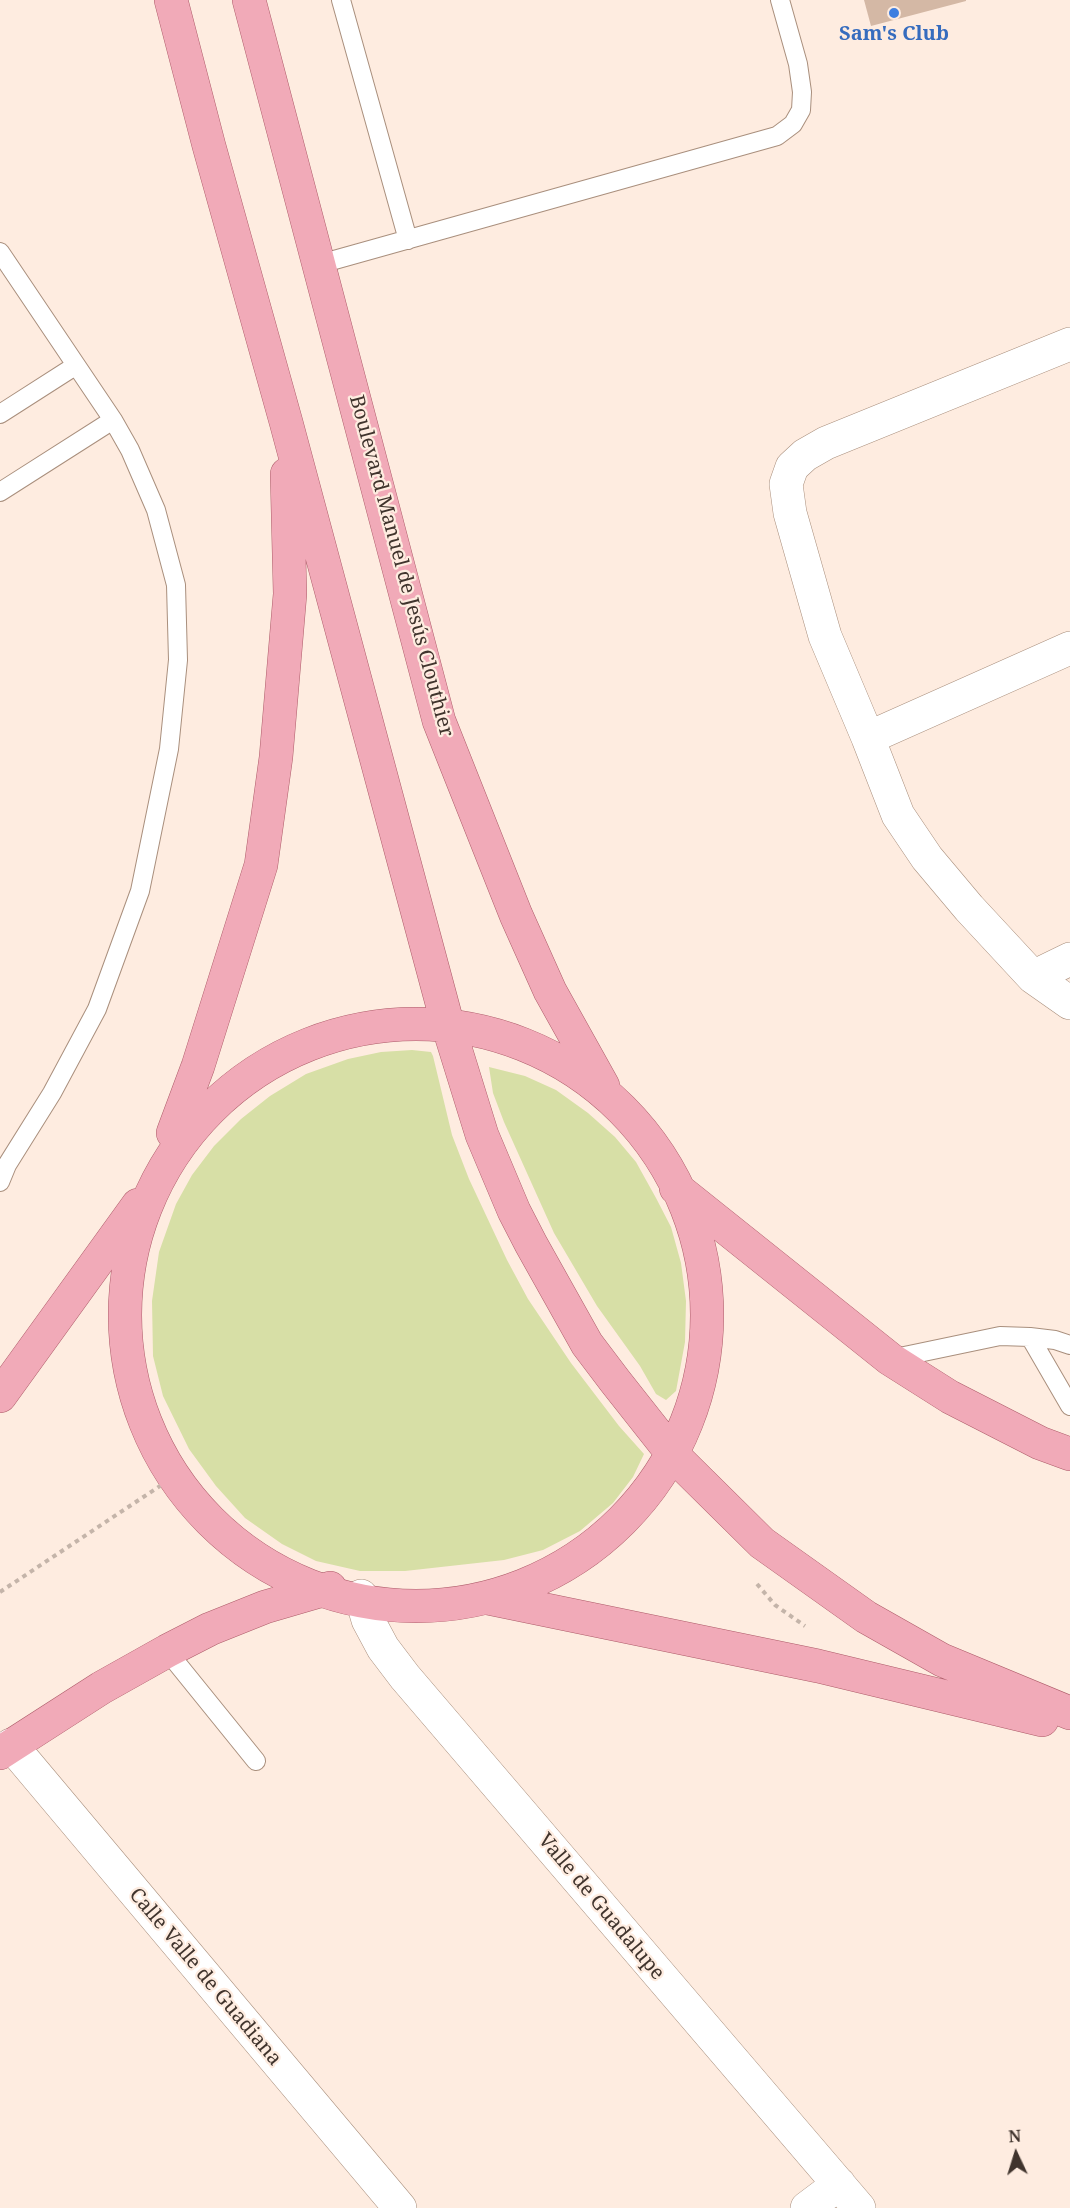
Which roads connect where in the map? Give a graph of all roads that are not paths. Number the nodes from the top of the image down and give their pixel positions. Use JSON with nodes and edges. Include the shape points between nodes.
{"nodes":[{"id":1,"x":171,"y":0,"type":"edge"},
{"id":2,"x":249,"y":0,"type":"edge"},
{"id":3,"x":341,"y":0,"type":"edge"},
{"id":4,"x":780,"y":0,"type":"edge"},
{"id":5,"x":408,"y":240,"type":"junction"},
{"id":6,"x":0,"y":252,"type":"edge"},
{"id":7,"x":320,"y":264,"type":"junction"},
{"id":8,"x":1070,"y":344,"type":"edge"},
{"id":9,"x":75,"y":366,"type":"junction"},
{"id":10,"x":0,"y":414,"type":"edge"},
{"id":11,"x":113,"y":420,"type":"junction"},
{"id":12,"x":286,"y":422,"type":"junction"},
{"id":13,"x":0,"y":492,"type":"edge"},
{"id":14,"x":1070,"y":648,"type":"edge"},
{"id":15,"x":868,"y":738,"type":"junction"},
{"id":16,"x":1070,"y":959,"type":"edge"},
{"id":17,"x":1033,"y":977,"type":"junction"},
{"id":18,"x":1070,"y":1003,"type":"edge"},
{"id":19,"x":447,"y":1022,"type":"junction"},
{"id":20,"x":615,"y":1109,"type":"junction"},
{"id":21,"x":161,"y":1166,"type":"junction"},
{"id":22,"x":2,"y":1167,"type":"edge"},
{"id":23,"x":668,"y":1182,"type":"junction"},
{"id":24,"x":144,"y":1196,"type":"junction"},
{"id":25,"x":1030,"y":1337,"type":"junction"},
{"id":26,"x":1070,"y":1345,"type":"edge"},
{"id":27,"x":891,"y":1359,"type":"junction"},
{"id":28,"x":4,"y":1390,"type":"edge"},
{"id":29,"x":1070,"y":1406,"type":"edge"},
{"id":30,"x":1070,"y":1454,"type":"edge"},
{"id":31,"x":675,"y":1457,"type":"junction"},
{"id":32,"x":346,"y":1592,"type":"junction"},
{"id":33,"x":472,"y":1595,"type":"junction"},
{"id":34,"x":167,"y":1651,"type":"junction"},
{"id":35,"x":1070,"y":1713,"type":"edge"},
{"id":36,"x":1070,"y":1727,"type":"edge"},
{"id":37,"x":6,"y":1749,"type":"edge"},
{"id":38,"x":256,"y":1761,"type":"dead end"},
{"id":39,"x":849,"y":2196,"type":"edge"},
{"id":40,"x":400,"y":2208,"type":"edge"},
{"id":41,"x":807,"y":2208,"type":"edge"}],
"edges":[{"from":1,"to":12,"type":"main road"},
{"from":2,"to":7,"type":"main road","name":"Boulevard Manuel de Jesús Clouthier"},
{"from":3,"to":5,"type":"lane"},
{"from":4,"to":5,"type":"lane","via":[[802,92],[801,110],[793,124],[777,136]]},
{"from":5,"to":7,"type":"lane"},
{"from":6,"to":9,"type":"lane"},
{"from":7,"to":20,"type":"main road","name":"Boulevard Manuel de Jesús Clouthier","via":[[440,721],[550,991]]},
{"from":8,"to":15,"type":"street","via":[[826,443],[792,467],[786,484],[793,524],[825,636]]},
{"from":9,"to":10,"type":"lane"},
{"from":9,"to":11,"type":"lane"},
{"from":11,"to":13,"type":"lane"},
{"from":11,"to":22,"type":"lane","via":[[156,510],[176,585],[178,660],[170,749],[140,891],[96,1009],[52,1093]]},
{"from":12,"to":19,"type":"main road"},
{"from":12,"to":21,"type":"main road","via":[[290,594],[276,757],[261,865],[198,1066]]},
{"from":14,"to":15,"type":"street"},
{"from":15,"to":17,"type":"street","via":[[903,824],[962,900]]},
{"from":16,"to":17,"type":"street"},
{"from":17,"to":18,"type":"street"},
{"from":19,"to":20,"type":"main road","via":[[516,1040],[552,1055]]},
{"from":19,"to":21,"type":"main road","via":[[370,1028],[307,1045],[250,1074],[199,1113]]},
{"from":19,"to":31,"type":"main road","via":[[482,1135],[536,1255],[587,1344]]},
{"from":20,"to":23,"type":"main road"},
{"from":21,"to":24,"type":"main road"},
{"from":23,"to":27,"type":"main road"},
{"from":23,"to":31,"type":"main road","via":[[697,1249],[706,1319],[702,1408],[694,1433]]},
{"from":24,"to":28,"type":"main road"},
{"from":24,"to":32,"type":"main road","via":[[127,1292],[135,1393],[149,1434],[172,1478],[199,1510],[256,1558]]},
{"from":25,"to":26,"type":"lane"},
{"from":25,"to":27,"type":"lane","via":[[1000,1336]]},
{"from":25,"to":29,"type":"lane"},
{"from":27,"to":30,"type":"main road","via":[[950,1397]]},
{"from":31,"to":33,"type":"main road","via":[[635,1511],[567,1567],[531,1584]]},
{"from":31,"to":35,"type":"main road","via":[[762,1543],[866,1617],[942,1660]]},
{"from":32,"to":33,"type":"main road","via":[[396,1601]]},
{"from":32,"to":34,"type":"main road","via":[[265,1607]]},
{"from":32,"to":39,"type":"street","name":"Valle de Guadalupe","via":[[405,1677]]},
{"from":33,"to":36,"type":"main road","via":[[818,1666]]},
{"from":34,"to":37,"type":"main road"},
{"from":34,"to":38,"type":"lane"},
{"from":37,"to":40,"type":"street","name":"Calle Valle de Guadiana"},
{"from":39,"to":41,"type":"street"}]}
